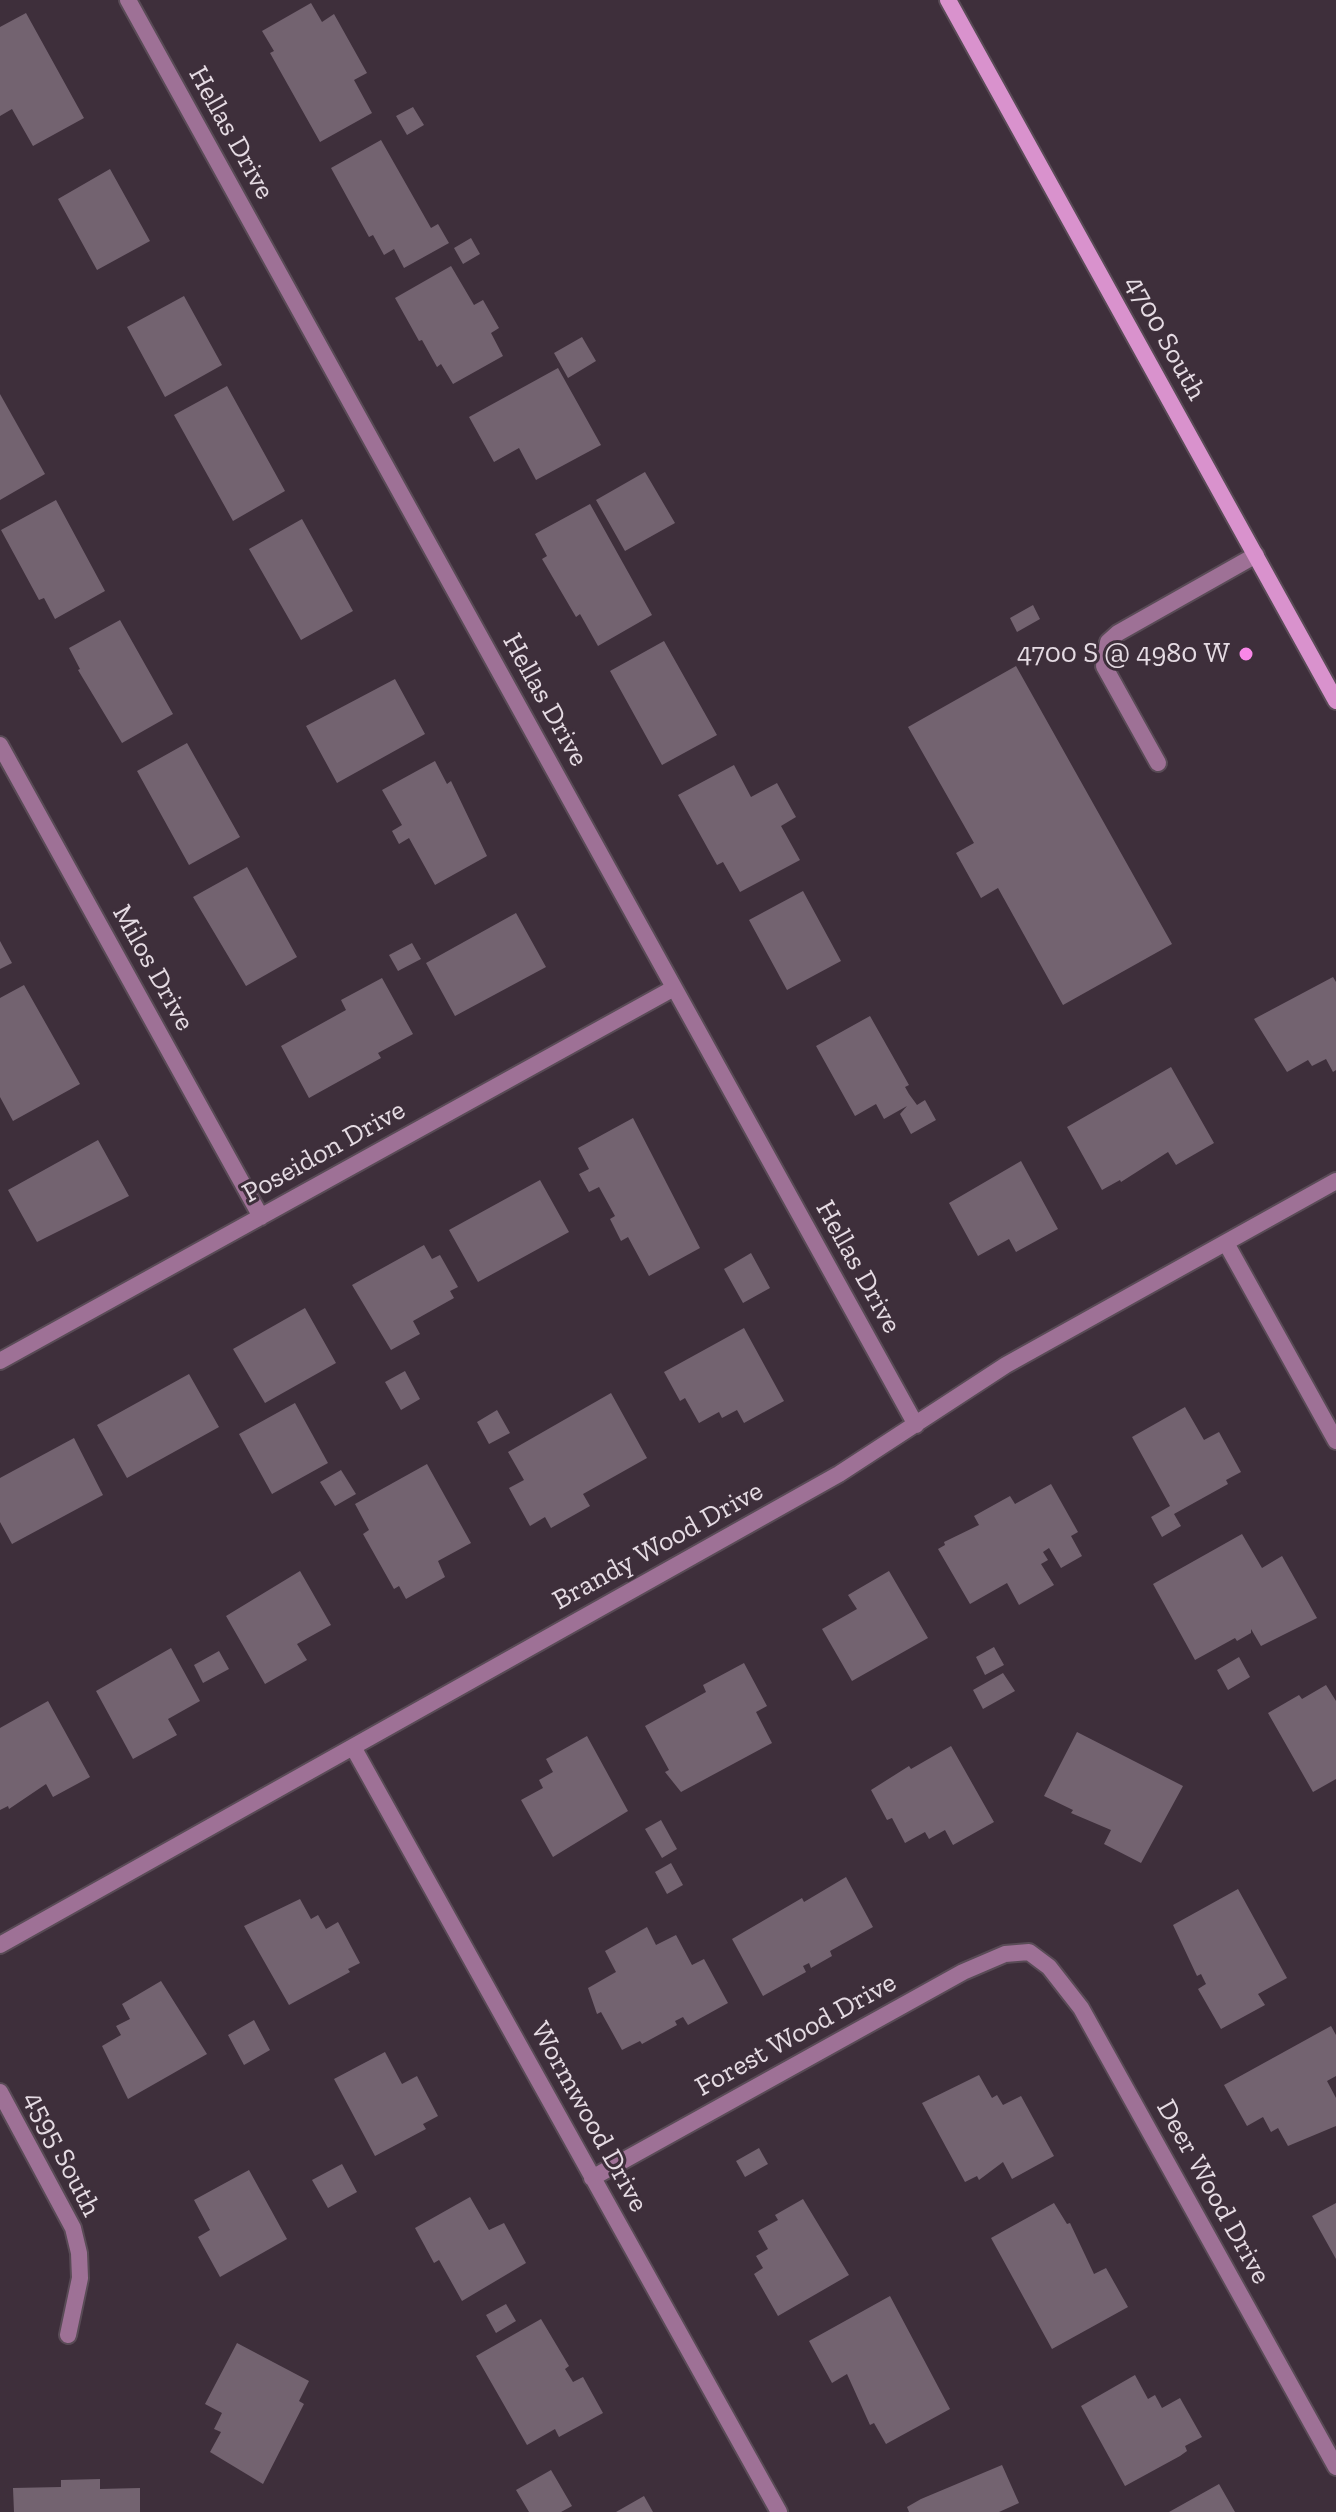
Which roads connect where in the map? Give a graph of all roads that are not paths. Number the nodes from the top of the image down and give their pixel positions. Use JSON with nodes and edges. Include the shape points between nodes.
{"nodes":[{"id":1,"x":128,"y":0,"type":"edge"},
{"id":2,"x":948,"y":0,"type":"edge"},
{"id":3,"x":1256,"y":555,"type":"junction"},
{"id":4,"x":1336,"y":701,"type":"edge"},
{"id":5,"x":0,"y":745,"type":"edge"},
{"id":6,"x":1158,"y":763,"type":"dead end"},
{"id":7,"x":674,"y":988,"type":"junction"},
{"id":8,"x":1336,"y":1181,"type":"edge"},
{"id":9,"x":261,"y":1217,"type":"junction"},
{"id":10,"x":1226,"y":1243,"type":"junction"},
{"id":11,"x":0,"y":1361,"type":"edge"},
{"id":12,"x":916,"y":1425,"type":"junction"},
{"id":13,"x":1336,"y":1441,"type":"edge"},
{"id":14,"x":353,"y":1747,"type":"junction"},
{"id":15,"x":0,"y":1945,"type":"edge"},
{"id":16,"x":1029,"y":1952,"type":"joint"},
{"id":17,"x":0,"y":2092,"type":"edge"},
{"id":18,"x":592,"y":2178,"type":"junction"},
{"id":19,"x":68,"y":2335,"type":"dead end"},
{"id":20,"x":1336,"y":2467,"type":"edge"},
{"id":21,"x":779,"y":2512,"type":"edge"}],
"edges":[{"from":1,"to":7,"type":"street","name":"Hellas Drive"},
{"from":2,"to":3,"type":"main road","name":"4700 South"},
{"from":3,"to":4,"type":"main road","name":"4700 South"},
{"from":3,"to":6,"type":"street","via":[[1108,642],[1104,666]]},
{"from":5,"to":9,"type":"street","name":"Milos Drive"},
{"from":7,"to":9,"type":"street","name":"Poseidon Drive"},
{"from":7,"to":12,"type":"street","name":"Hellas Drive"},
{"from":8,"to":10,"type":"street","name":"Brandy Wood Drive"},
{"from":9,"to":11,"type":"street","name":"Poseidon Drive"},
{"from":10,"to":12,"type":"street","name":"Brandy Wood Drive","via":[[1006,1365]]},
{"from":10,"to":13,"type":"street"},
{"from":12,"to":14,"type":"street","name":"Brandy Wood Drive","via":[[839,1474]]},
{"from":14,"to":15,"type":"street","name":"Brandy Wood Drive"},
{"from":14,"to":18,"type":"street","name":"Wormwood Drive"},
{"from":16,"to":18,"type":"street","name":"Forest Wood Drive","via":[[1005,1954],[963,1972]]},
{"from":16,"to":20,"type":"street","name":"Deer Wood Drive","via":[[1049,1967],[1081,2008]]},
{"from":17,"to":19,"type":"street","name":"4595 South","via":[[73,2228],[80,2278]]},
{"from":18,"to":21,"type":"street","name":"Wormwood Drive"}]}
